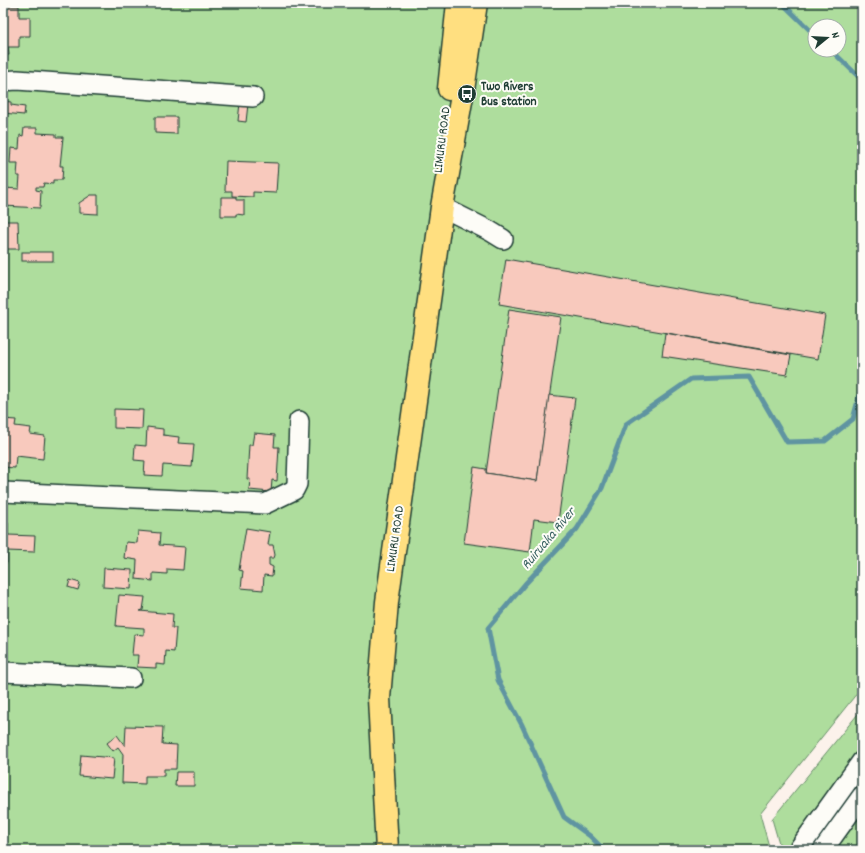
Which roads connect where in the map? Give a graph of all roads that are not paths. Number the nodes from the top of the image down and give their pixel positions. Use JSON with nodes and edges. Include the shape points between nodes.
{"nodes":[{"id":1,"x":458,"y":3,"type":"edge"},
{"id":2,"x":476,"y":3,"type":"edge"},
{"id":3,"x":485,"y":3,"type":"edge"},
{"id":4,"x":3,"y":81,"type":"edge"},
{"id":5,"x":463,"y":90,"type":"junction"},
{"id":6,"x":253,"y":97,"type":"dead end"},
{"id":7,"x":442,"y":207,"type":"junction"},
{"id":8,"x":440,"y":229,"type":"junction"},
{"id":9,"x":503,"y":240,"type":"dead end"},
{"id":10,"x":299,"y":421,"type":"dead end"},
{"id":11,"x":3,"y":492,"type":"edge"},
{"id":12,"x":3,"y":672,"type":"edge"},
{"id":13,"x":131,"y":678,"type":"dead end"},
{"id":14,"x":862,"y":761,"type":"edge"},
{"id":15,"x":862,"y":796,"type":"edge"},
{"id":16,"x":387,"y":850,"type":"edge"},
{"id":17,"x":798,"y":850,"type":"edge"},
{"id":18,"x":823,"y":850,"type":"edge"}],
"edges":[{"from":1,"to":8,"type":"main road","name":"LIMURU ROAD","via":[[436,195]]},
{"from":2,"to":5,"type":"main road","name":"LIMURU ROAD"},
{"from":3,"to":5,"type":"main road","name":"LIMURU ROAD"},
{"from":4,"to":6,"type":"street"},
{"from":5,"to":7,"type":"main road","name":"LIMURU ROAD"},
{"from":7,"to":8,"type":"main road","name":"LIMURU ROAD"},
{"from":7,"to":9,"type":"street"},
{"from":8,"to":16,"type":"main road","name":"LIMURU ROAD","via":[[387,602],[379,698]]},
{"from":10,"to":11,"type":"street","via":[[297,484],[294,490],[265,504]]},
{"from":12,"to":13,"type":"street"},
{"from":14,"to":17,"type":"street"},
{"from":15,"to":18,"type":"street"}]}
